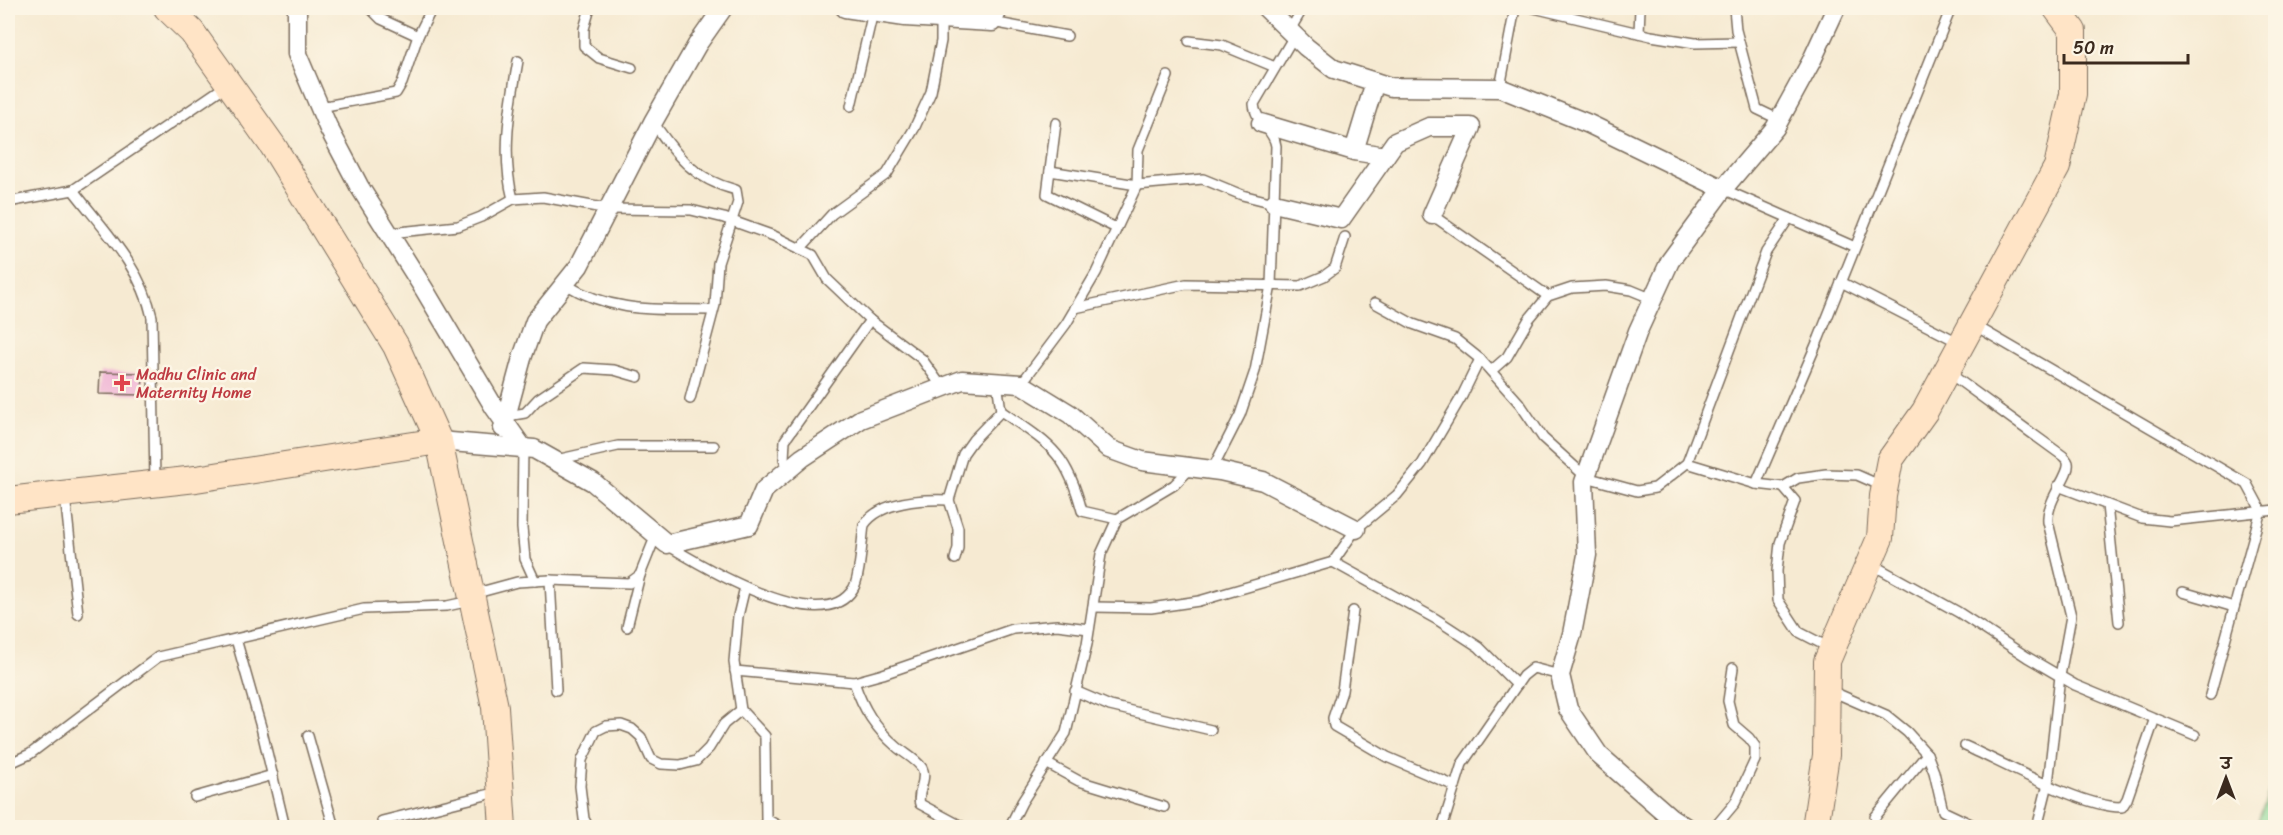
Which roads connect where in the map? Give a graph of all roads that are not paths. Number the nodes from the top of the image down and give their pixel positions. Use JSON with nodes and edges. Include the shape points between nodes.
{"nodes":[{"id":1,"x":167,"y":8,"type":"edge"},
{"id":2,"x":297,"y":8,"type":"edge"},
{"id":3,"x":370,"y":8,"type":"edge"},
{"id":4,"x":432,"y":8,"type":"edge"},
{"id":5,"x":590,"y":8,"type":"edge"},
{"id":6,"x":723,"y":8,"type":"edge"},
{"id":7,"x":845,"y":8,"type":"edge"},
{"id":8,"x":1266,"y":8,"type":"edge"},
{"id":9,"x":1303,"y":8,"type":"edge"},
{"id":10,"x":1515,"y":8,"type":"edge"},
{"id":11,"x":1534,"y":8,"type":"edge"},
{"id":12,"x":1640,"y":8,"type":"edge"},
{"id":13,"x":1734,"y":8,"type":"edge"},
{"id":14,"x":1836,"y":8,"type":"edge"},
{"id":15,"x":1951,"y":8,"type":"edge"},
{"id":16,"x":2056,"y":8,"type":"edge"},
{"id":17,"x":873,"y":12,"type":"junction"},
{"id":18,"x":995,"y":15,"type":"edge"},
{"id":19,"x":941,"y":19,"type":"junction"},
{"id":20,"x":1292,"y":33,"type":"junction"},
{"id":21,"x":1638,"y":33,"type":"junction"},
{"id":22,"x":418,"y":36,"type":"junction"},
{"id":23,"x":1066,"y":36,"type":"dead end"},
{"id":24,"x":1189,"y":41,"type":"dead end"},
{"id":25,"x":1739,"y":42,"type":"junction"},
{"id":26,"x":518,"y":61,"type":"dead end"},
{"id":27,"x":1275,"y":67,"type":"junction"},
{"id":28,"x":632,"y":68,"type":"dead end"},
{"id":29,"x":1168,"y":76,"type":"dead end"},
{"id":30,"x":1376,"y":82,"type":"junction"},
{"id":31,"x":229,"y":84,"type":"junction"},
{"id":32,"x":1500,"y":88,"type":"junction"},
{"id":33,"x":851,"y":106,"type":"dead end"},
{"id":34,"x":320,"y":107,"type":"junction"},
{"id":35,"x":1780,"y":120,"type":"junction"},
{"id":36,"x":653,"y":122,"type":"junction"},
{"id":37,"x":1056,"y":123,"type":"dead end"},
{"id":38,"x":1261,"y":123,"type":"junction"},
{"id":39,"x":1354,"y":151,"type":"junction"},
{"id":40,"x":1385,"y":156,"type":"junction"},
{"id":41,"x":1050,"y":171,"type":"junction"},
{"id":42,"x":1137,"y":185,"type":"junction"},
{"id":43,"x":1723,"y":189,"type":"junction"},
{"id":44,"x":73,"y":190,"type":"junction"},
{"id":45,"x":513,"y":199,"type":"junction"},
{"id":46,"x":8,"y":202,"type":"edge"},
{"id":47,"x":1274,"y":203,"type":"junction"},
{"id":48,"x":608,"y":209,"type":"junction"},
{"id":49,"x":1432,"y":215,"type":"joint"},
{"id":50,"x":1789,"y":218,"type":"junction"},
{"id":51,"x":732,"y":221,"type":"junction"},
{"id":52,"x":1116,"y":228,"type":"junction"},
{"id":53,"x":388,"y":233,"type":"junction"},
{"id":54,"x":1346,"y":237,"type":"dead end"},
{"id":55,"x":1855,"y":247,"type":"junction"},
{"id":56,"x":800,"y":249,"type":"junction"},
{"id":57,"x":1841,"y":282,"type":"junction"},
{"id":58,"x":565,"y":284,"type":"junction"},
{"id":59,"x":1271,"y":285,"type":"junction"},
{"id":60,"x":1548,"y":296,"type":"junction"},
{"id":61,"x":1653,"y":298,"type":"junction"},
{"id":62,"x":1375,"y":303,"type":"dead end"},
{"id":63,"x":1075,"y":308,"type":"junction"},
{"id":64,"x":713,"y":310,"type":"junction"},
{"id":65,"x":870,"y":320,"type":"junction"},
{"id":66,"x":1967,"y":334,"type":"junction"},
{"id":67,"x":1480,"y":359,"type":"junction"},
{"id":68,"x":1491,"y":371,"type":"junction"},
{"id":69,"x":1947,"y":371,"type":"junction"},
{"id":70,"x":638,"y":377,"type":"dead end"},
{"id":71,"x":998,"y":382,"type":"junction"},
{"id":72,"x":1021,"y":384,"type":"junction"},
{"id":73,"x":942,"y":387,"type":"junction"},
{"id":74,"x":690,"y":399,"type":"dead end"},
{"id":75,"x":1001,"y":411,"type":"junction"},
{"id":76,"x":506,"y":418,"type":"junction"},
{"id":77,"x":440,"y":441,"type":"junction"},
{"id":78,"x":499,"y":445,"type":"junction"},
{"id":79,"x":714,"y":446,"type":"dead end"},
{"id":80,"x":523,"y":448,"type":"junction"},
{"id":81,"x":554,"y":460,"type":"junction"},
{"id":82,"x":1688,"y":464,"type":"junction"},
{"id":83,"x":1192,"y":467,"type":"junction"},
{"id":84,"x":789,"y":469,"type":"junction"},
{"id":85,"x":1212,"y":470,"type":"junction"},
{"id":86,"x":1586,"y":477,"type":"junction"},
{"id":87,"x":155,"y":484,"type":"junction"},
{"id":88,"x":1756,"y":484,"type":"junction"},
{"id":89,"x":2058,"y":486,"type":"junction"},
{"id":90,"x":1783,"y":487,"type":"junction"},
{"id":91,"x":1885,"y":487,"type":"junction"},
{"id":92,"x":65,"y":494,"type":"junction"},
{"id":93,"x":949,"y":500,"type":"junction"},
{"id":94,"x":8,"y":501,"type":"edge"},
{"id":95,"x":2107,"y":505,"type":"junction"},
{"id":96,"x":2261,"y":510,"type":"junction"},
{"id":97,"x":2276,"y":510,"type":"edge"},
{"id":98,"x":1117,"y":519,"type":"junction"},
{"id":99,"x":1356,"y":530,"type":"junction"},
{"id":100,"x":661,"y":540,"type":"junction"},
{"id":101,"x":955,"y":559,"type":"dead end"},
{"id":102,"x":1332,"y":562,"type":"junction"},
{"id":103,"x":1869,"y":563,"type":"junction"},
{"id":104,"x":640,"y":575,"type":"junction"},
{"id":105,"x":550,"y":580,"type":"junction"},
{"id":106,"x":535,"y":581,"type":"junction"},
{"id":107,"x":745,"y":588,"type":"junction"},
{"id":108,"x":2183,"y":592,"type":"dead end"},
{"id":109,"x":471,"y":598,"type":"junction"},
{"id":110,"x":1093,"y":607,"type":"junction"},
{"id":111,"x":2234,"y":607,"type":"junction"},
{"id":112,"x":1353,"y":611,"type":"dead end"},
{"id":113,"x":78,"y":614,"type":"dead end"},
{"id":114,"x":2119,"y":622,"type":"dead end"},
{"id":115,"x":627,"y":627,"type":"dead end"},
{"id":116,"x":1089,"y":629,"type":"junction"},
{"id":117,"x":236,"y":639,"type":"junction"},
{"id":118,"x":1832,"y":649,"type":"junction"},
{"id":119,"x":1734,"y":668,"type":"dead end"},
{"id":120,"x":735,"y":670,"type":"junction"},
{"id":121,"x":1560,"y":675,"type":"junction"},
{"id":122,"x":2060,"y":676,"type":"junction"},
{"id":123,"x":854,"y":682,"type":"junction"},
{"id":124,"x":1517,"y":685,"type":"junction"},
{"id":125,"x":1827,"y":689,"type":"junction"},
{"id":126,"x":556,"y":690,"type":"dead end"},
{"id":127,"x":1075,"y":691,"type":"junction"},
{"id":128,"x":2210,"y":695,"type":"dead end"},
{"id":129,"x":741,"y":710,"type":"junction"},
{"id":130,"x":2155,"y":718,"type":"junction"},
{"id":131,"x":1211,"y":730,"type":"dead end"},
{"id":132,"x":2195,"y":735,"type":"dead end"},
{"id":133,"x":308,"y":736,"type":"dead end"},
{"id":134,"x":1965,"y":746,"type":"dead end"},
{"id":135,"x":1927,"y":754,"type":"junction"},
{"id":136,"x":1046,"y":763,"type":"junction"},
{"id":137,"x":8,"y":764,"type":"edge"},
{"id":138,"x":273,"y":775,"type":"junction"},
{"id":139,"x":2048,"y":784,"type":"junction"},
{"id":140,"x":1455,"y":786,"type":"junction"},
{"id":141,"x":500,"y":792,"type":"junction"},
{"id":142,"x":195,"y":797,"type":"dead end"},
{"id":143,"x":1164,"y":807,"type":"dead end"},
{"id":144,"x":1875,"y":817,"type":"dead end"},
{"id":145,"x":382,"y":821,"type":"dead end"},
{"id":146,"x":285,"y":828,"type":"edge"},
{"id":147,"x":333,"y":828,"type":"edge"},
{"id":148,"x":503,"y":828,"type":"edge"},
{"id":149,"x":589,"y":828,"type":"edge"},
{"id":150,"x":777,"y":828,"type":"edge"},
{"id":151,"x":965,"y":828,"type":"edge"},
{"id":152,"x":1009,"y":828,"type":"edge"},
{"id":153,"x":1442,"y":828,"type":"edge"},
{"id":154,"x":1687,"y":828,"type":"edge"},
{"id":155,"x":1714,"y":828,"type":"edge"},
{"id":156,"x":1815,"y":828,"type":"edge"},
{"id":157,"x":1979,"y":828,"type":"edge"},
{"id":158,"x":2037,"y":828,"type":"edge"}],
"edges":[{"from":1,"to":31,"type":"main road","via":[[192,32]]},
{"from":2,"to":34,"type":"street","via":[[297,54]]},
{"from":3,"to":22,"type":"lane","via":[[381,19]]},
{"from":4,"to":22,"type":"lane"},
{"from":5,"to":28,"type":"lane","via":[[584,46],[599,58]]},
{"from":6,"to":36,"type":"street"},
{"from":7,"to":17,"type":"street"},
{"from":8,"to":20,"type":"street"},
{"from":9,"to":20,"type":"lane"},
{"from":10,"to":32,"type":"lane"},
{"from":11,"to":21,"type":"lane"},
{"from":12,"to":21,"type":"lane"},
{"from":13,"to":25,"type":"lane"},
{"from":14,"to":35,"type":"street"},
{"from":15,"to":55,"type":"lane"},
{"from":16,"to":66,"type":"main road","via":[[2073,31],[2073,94],[2057,167]]},
{"from":17,"to":19,"type":"street"},
{"from":17,"to":33,"type":"lane"},
{"from":18,"to":19,"type":"street"},
{"from":18,"to":23,"type":"lane"},
{"from":19,"to":56,"type":"lane","via":[[931,92],[887,174],[832,214]]},
{"from":20,"to":27,"type":"lane"},
{"from":20,"to":30,"type":"street","via":[[1334,69]]},
{"from":21,"to":25,"type":"lane","via":[[1695,43]]},
{"from":22,"to":34,"type":"lane","via":[[396,93]]},
{"from":24,"to":27,"type":"lane","via":[[1222,45]]},
{"from":25,"to":35,"type":"lane","via":[[1757,109]]},
{"from":26,"to":45,"type":"lane","via":[[509,110],[508,180]]},
{"from":27,"to":38,"type":"lane","via":[[1254,104]]},
{"from":29,"to":42,"type":"lane","via":[[1138,150]]},
{"from":30,"to":32,"type":"street","via":[[1391,87]]},
{"from":30,"to":39,"type":"street"},
{"from":31,"to":44,"type":"lane"},
{"from":31,"to":77,"type":"main road","via":[[273,146],[396,346]]},
{"from":32,"to":43,"type":"street","via":[[1589,124]]},
{"from":34,"to":53,"type":"street","via":[[359,186]]},
{"from":35,"to":43,"type":"street"},
{"from":36,"to":48,"type":"street"},
{"from":36,"to":51,"type":"lane","via":[[694,172],[736,190],[738,202]]},
{"from":37,"to":41,"type":"lane"},
{"from":38,"to":39,"type":"street"},
{"from":38,"to":47,"type":"lane","via":[[1275,138]]},
{"from":39,"to":40,"type":"street"},
{"from":40,"to":47,"type":"street","via":[[1341,219]]},
{"from":40,"to":49,"type":"street","via":[[1395,142],[1429,127],[1471,128]]},
{"from":41,"to":42,"type":"lane"},
{"from":41,"to":52,"type":"lane","via":[[1047,194]]},
{"from":42,"to":47,"type":"lane","via":[[1203,179]]},
{"from":42,"to":52,"type":"lane"},
{"from":43,"to":50,"type":"lane"},
{"from":43,"to":61,"type":"street","via":[[1670,261]]},
{"from":44,"to":46,"type":"lane"},
{"from":44,"to":87,"type":"lane","via":[[134,268],[148,297],[152,318]]},
{"from":45,"to":48,"type":"lane","via":[[543,197]]},
{"from":45,"to":53,"type":"lane","via":[[458,226]]},
{"from":47,"to":59,"type":"lane"},
{"from":48,"to":51,"type":"lane","via":[[691,210]]},
{"from":48,"to":58,"type":"street","via":[[579,266]]},
{"from":49,"to":60,"type":"lane"},
{"from":50,"to":55,"type":"lane"},
{"from":50,"to":82,"type":"lane","via":[[1766,252]]},
{"from":51,"to":56,"type":"lane"},
{"from":51,"to":64,"type":"lane","via":[[718,263]]},
{"from":52,"to":63,"type":"lane"},
{"from":53,"to":76,"type":"street","via":[[494,407]]},
{"from":54,"to":59,"type":"lane","via":[[1335,268],[1324,276],[1300,286]]},
{"from":55,"to":57,"type":"lane"},
{"from":56,"to":65,"type":"lane","via":[[813,255],[827,279]]},
{"from":57,"to":66,"type":"lane"},
{"from":57,"to":88,"type":"lane"},
{"from":58,"to":64,"type":"lane","via":[[604,303],[629,308]]},
{"from":58,"to":76,"type":"street","via":[[535,321]]},
{"from":59,"to":63,"type":"lane","via":[[1186,284]]},
{"from":59,"to":85,"type":"lane","via":[[1255,370],[1240,415]]},
{"from":60,"to":61,"type":"lane","via":[[1572,288],[1606,286]]},
{"from":60,"to":68,"type":"lane","via":[[1507,357]]},
{"from":61,"to":86,"type":"street"},
{"from":62,"to":67,"type":"lane","via":[[1413,324],[1455,339]]},
{"from":63,"to":72,"type":"lane"},
{"from":64,"to":74,"type":"lane"},
{"from":65,"to":73,"type":"lane","via":[[922,359]]},
{"from":65,"to":84,"type":"lane","via":[[785,440],[784,459]]},
{"from":66,"to":69,"type":"main road"},
{"from":66,"to":96,"type":"lane","via":[[2247,484]]},
{"from":67,"to":68,"type":"lane"},
{"from":67,"to":99,"type":"lane","via":[[1422,464],[1397,495]]},
{"from":68,"to":86,"type":"lane","via":[[1543,438]]},
{"from":69,"to":89,"type":"lane","via":[[2063,456],[2068,469]]},
{"from":69,"to":91,"type":"main road","via":[[1925,411],[1890,460]]},
{"from":70,"to":76,"type":"lane","via":[[584,368],[538,399],[525,413]]},
{"from":71,"to":72,"type":"street"},
{"from":71,"to":73,"type":"street","via":[[962,380]]},
{"from":71,"to":75,"type":"lane"},
{"from":72,"to":83,"type":"street","via":[[1070,414],[1110,449],[1142,461]]},
{"from":73,"to":84,"type":"street","via":[[861,420]]},
{"from":75,"to":93,"type":"lane","via":[[963,454]]},
{"from":75,"to":98,"type":"lane","via":[[1043,440],[1063,460],[1076,486],[1082,511]]},
{"from":76,"to":78,"type":"street"},
{"from":76,"to":80,"type":"street"},
{"from":77,"to":78,"type":"street"},
{"from":77,"to":87,"type":"main road"},
{"from":77,"to":109,"type":"main road"},
{"from":78,"to":80,"type":"street"},
{"from":79,"to":81,"type":"lane","via":[[618,446]]},
{"from":80,"to":81,"type":"street","via":[[534,449]]},
{"from":80,"to":106,"type":"lane","via":[[522,528],[525,559]]},
{"from":81,"to":100,"type":"street","via":[[593,482]]},
{"from":82,"to":86,"type":"lane","via":[[1655,488],[1637,491]]},
{"from":82,"to":88,"type":"lane"},
{"from":83,"to":85,"type":"street"},
{"from":83,"to":98,"type":"lane","via":[[1174,486]]},
{"from":84,"to":100,"type":"street","via":[[764,490],[749,525]]},
{"from":85,"to":99,"type":"street","via":[[1263,481]]},
{"from":86,"to":121,"type":"street","via":[[1587,555]]},
{"from":87,"to":92,"type":"main road"},
{"from":88,"to":90,"type":"lane"},
{"from":89,"to":95,"type":"lane"},
{"from":89,"to":122,"type":"lane","via":[[2048,516],[2071,616]]},
{"from":90,"to":91,"type":"lane","via":[[1798,477],[1826,474],[1857,475]]},
{"from":90,"to":118,"type":"lane","via":[[1795,501],[1780,543],[1778,600],[1799,632]]},
{"from":91,"to":103,"type":"main road","via":[[1880,538]]},
{"from":92,"to":94,"type":"main road"},
{"from":92,"to":113,"type":"lane"},
{"from":93,"to":101,"type":"lane","via":[[958,528]]},
{"from":93,"to":107,"type":"lane","via":[[922,499],[884,509],[869,518],[864,525],[855,586],[835,604],[786,603]]},
{"from":95,"to":96,"type":"lane","via":[[2142,518],[2170,521]]},
{"from":95,"to":114,"type":"lane"},
{"from":96,"to":97,"type":"lane"},
{"from":96,"to":111,"type":"lane"},
{"from":98,"to":110,"type":"lane","via":[[1101,555]]},
{"from":99,"to":102,"type":"lane"},
{"from":100,"to":104,"type":"lane"},
{"from":100,"to":107,"type":"lane"},
{"from":102,"to":110,"type":"lane","via":[[1199,601],[1151,608]]},
{"from":102,"to":124,"type":"lane","via":[[1420,609],[1479,647]]},
{"from":103,"to":118,"type":"main road"},
{"from":103,"to":122,"type":"lane","via":[[1958,612]]},
{"from":104,"to":105,"type":"lane","via":[[629,583]]},
{"from":104,"to":115,"type":"lane"},
{"from":105,"to":106,"type":"lane"},
{"from":105,"to":126,"type":"lane"},
{"from":106,"to":109,"type":"lane","via":[[517,582]]},
{"from":107,"to":120,"type":"lane","via":[[738,616]]},
{"from":108,"to":111,"type":"lane"},
{"from":109,"to":117,"type":"lane","via":[[447,606],[364,609]]},
{"from":109,"to":141,"type":"main road","via":[[495,707]]},
{"from":110,"to":116,"type":"lane"},
{"from":111,"to":128,"type":"lane"},
{"from":112,"to":140,"type":"lane","via":[[1334,726],[1388,757]]},
{"from":116,"to":123,"type":"lane","via":[[1057,625],[1013,629]]},
{"from":116,"to":127,"type":"lane"},
{"from":117,"to":137,"type":"lane","via":[[158,657],[30,754]]},
{"from":117,"to":138,"type":"lane"},
{"from":118,"to":125,"type":"main road","via":[[1827,661]]},
{"from":119,"to":155,"type":"lane","via":[[1728,701],[1734,725],[1755,746],[1755,760],[1735,803]]},
{"from":120,"to":123,"type":"lane"},
{"from":120,"to":129,"type":"lane"},
{"from":121,"to":124,"type":"lane","via":[[1533,668]]},
{"from":121,"to":154,"type":"street","via":[[1568,709],[1599,755]]},
{"from":122,"to":130,"type":"lane"},
{"from":122,"to":139,"type":"lane"},
{"from":123,"to":151,"type":"lane","via":[[872,723],[921,767],[924,773],[920,804]]},
{"from":124,"to":140,"type":"lane","via":[[1462,764]]},
{"from":125,"to":135,"type":"lane","via":[[1886,714]]},
{"from":125,"to":156,"type":"main road","via":[[1826,755]]},
{"from":127,"to":131,"type":"lane","via":[[1110,706]]},
{"from":127,"to":136,"type":"lane","via":[[1066,733]]},
{"from":129,"to":149,"type":"lane","via":[[724,724],[710,748],[696,761],[680,765],[651,759],[641,737],[632,729],[621,725],[596,731],[582,760],[580,786],[584,819]]},
{"from":129,"to":150,"type":"lane","via":[[765,736],[766,819]]},
{"from":130,"to":132,"type":"lane"},
{"from":130,"to":139,"type":"lane","via":[[2122,807],[2102,806]]},
{"from":133,"to":147,"type":"lane"},
{"from":134,"to":139,"type":"lane"},
{"from":135,"to":144,"type":"lane"},
{"from":135,"to":157,"type":"lane","via":[[1943,811]]},
{"from":136,"to":143,"type":"lane","via":[[1079,780]]},
{"from":136,"to":152,"type":"lane"},
{"from":138,"to":142,"type":"lane"},
{"from":138,"to":146,"type":"lane"},
{"from":139,"to":158,"type":"lane"},
{"from":140,"to":153,"type":"lane"},
{"from":141,"to":145,"type":"lane"},
{"from":141,"to":148,"type":"main road"}]}
